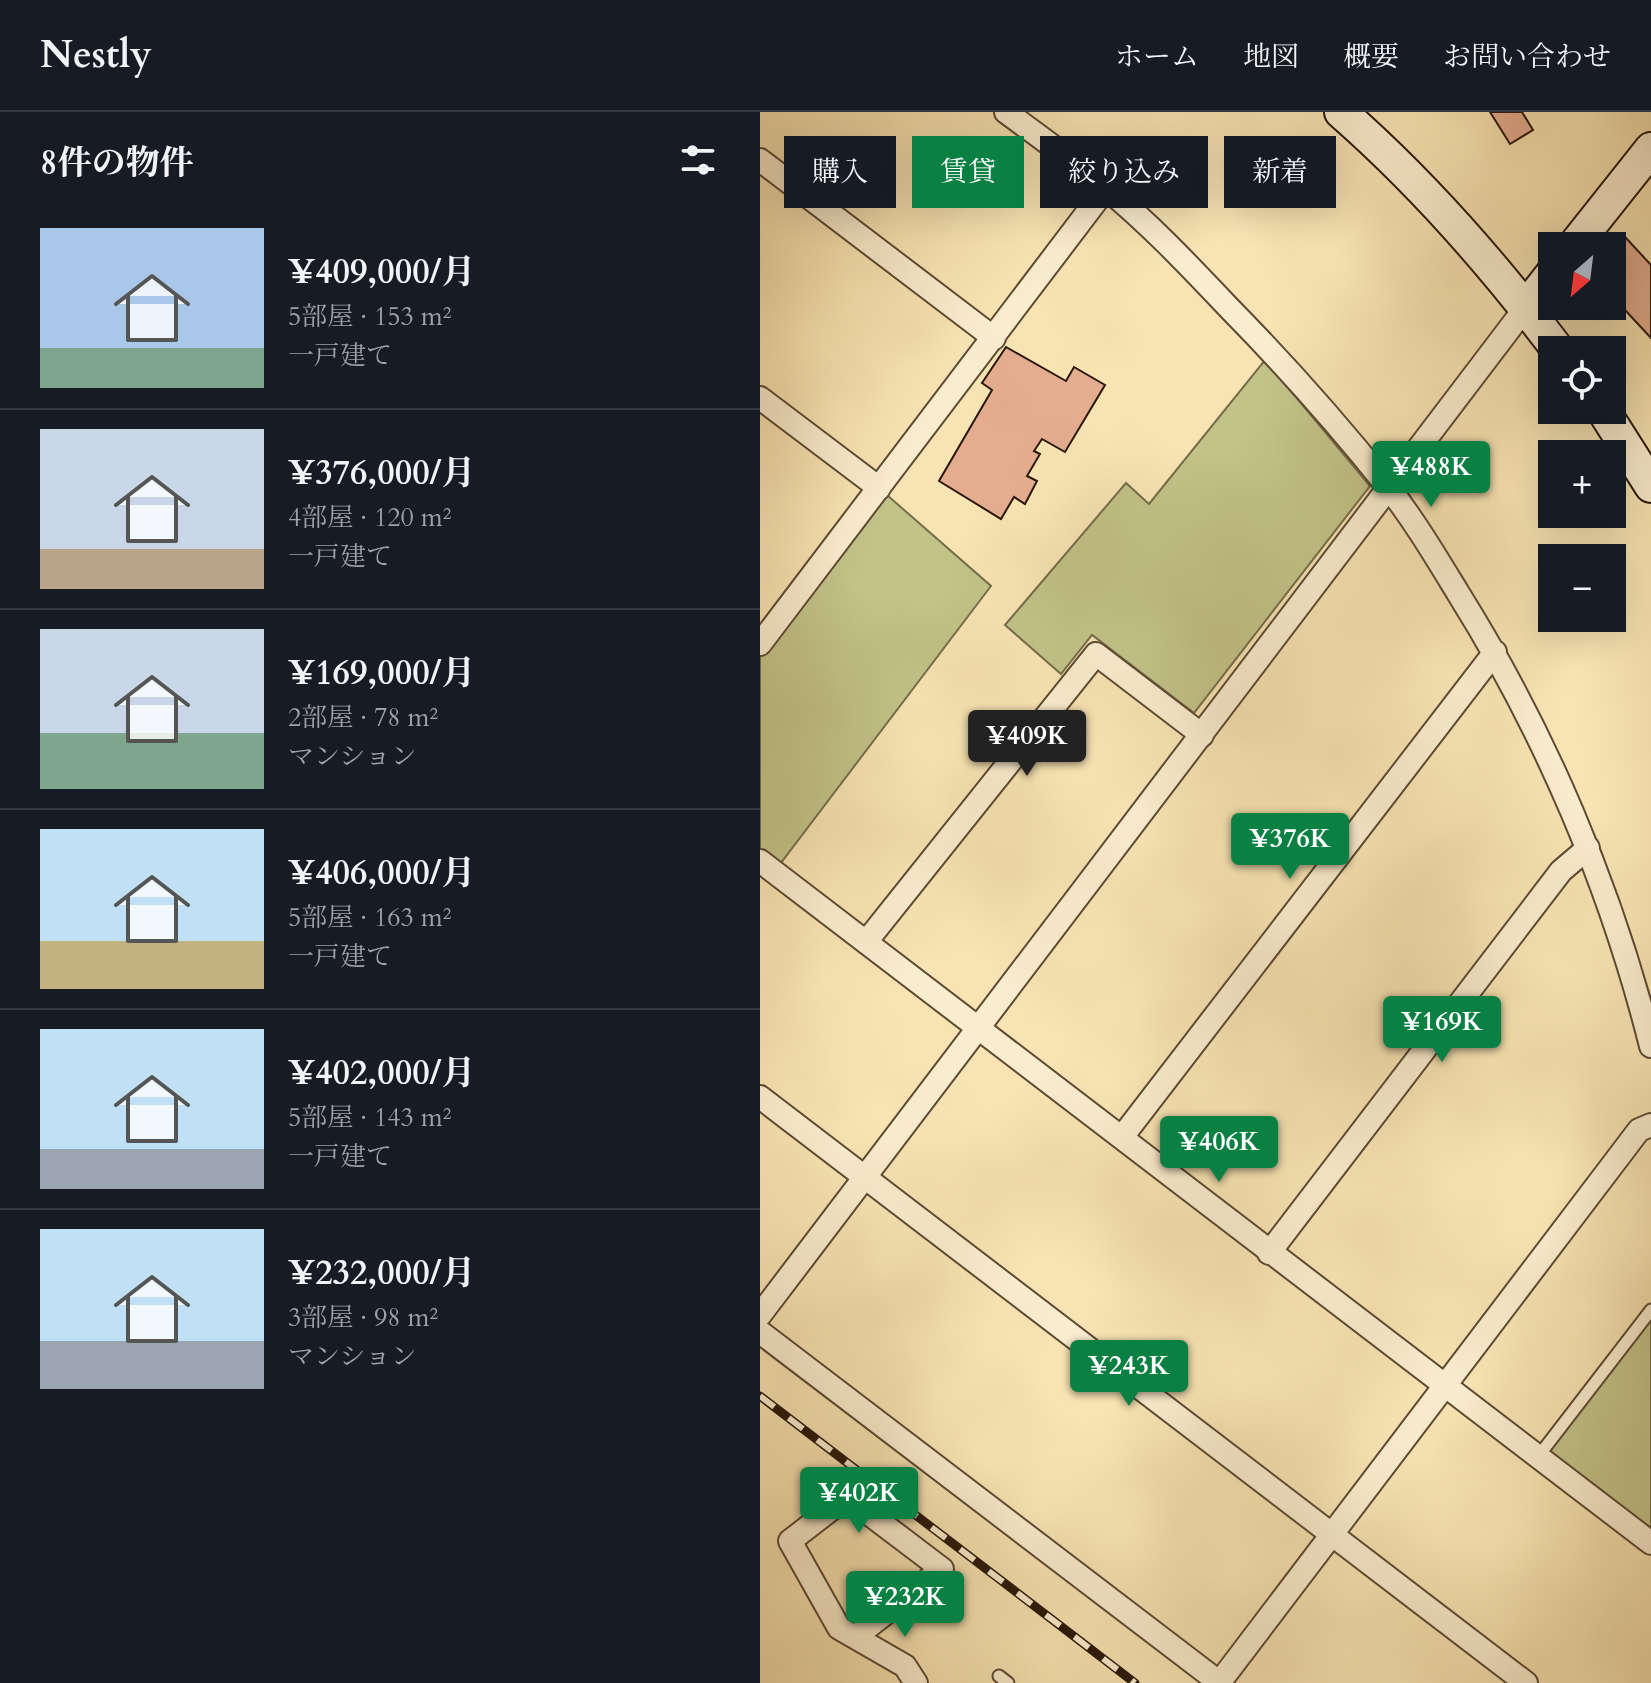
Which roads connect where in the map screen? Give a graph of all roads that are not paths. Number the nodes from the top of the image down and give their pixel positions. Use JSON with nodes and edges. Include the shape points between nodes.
{"nodes":[{"id":1,"x":1006,"y":112,"type":"edge"},
{"id":2,"x":1354,"y":119,"type":"edge"},
{"id":3,"x":1040,"y":138,"type":"edge"},
{"id":4,"x":1651,"y":149,"type":"edge"},
{"id":5,"x":760,"y":160,"type":"edge"},
{"id":6,"x":1091,"y":208,"type":"edge"},
{"id":7,"x":1128,"y":208,"type":"edge"},
{"id":8,"x":1585,"y":232,"type":"edge"},
{"id":9,"x":1538,"y":292,"type":"edge"},
{"id":10,"x":1526,"y":307,"type":"junction"},
{"id":11,"x":1548,"y":336,"type":"edge"},
{"id":12,"x":994,"y":338,"type":"junction"},
{"id":13,"x":760,"y":398,"type":"edge"},
{"id":14,"x":1612,"y":424,"type":"edge"},
{"id":15,"x":1651,"y":486,"type":"edge"},
{"id":16,"x":879,"y":488,"type":"junction"},
{"id":17,"x":1389,"y":489,"type":"junction"},
{"id":18,"x":762,"y":636,"type":"edge"},
{"id":19,"x":1495,"y":652,"type":"junction"},
{"id":20,"x":1202,"y":735,"type":"junction"},
{"id":21,"x":1588,"y":848,"type":"junction"},
{"id":22,"x":760,"y":861,"type":"edge"},
{"id":23,"x":866,"y":942,"type":"junction"},
{"id":24,"x":979,"y":1029,"type":"junction"},
{"id":25,"x":1651,"y":1046,"type":"edge"},
{"id":26,"x":760,"y":1097,"type":"edge"},
{"id":27,"x":1651,"y":1125,"type":"edge"},
{"id":28,"x":1122,"y":1137,"type":"junction"},
{"id":29,"x":865,"y":1176,"type":"junction"},
{"id":30,"x":1269,"y":1253,"type":"junction"},
{"id":31,"x":1651,"y":1310,"type":"edge"},
{"id":32,"x":760,"y":1315,"type":"edge"},
{"id":33,"x":760,"y":1332,"type":"edge"},
{"id":34,"x":1445,"y":1387,"type":"junction"},
{"id":35,"x":1537,"y":1458,"type":"junction"},
{"id":36,"x":1333,"y":1535,"type":"junction"},
{"id":37,"x":1651,"y":1543,"type":"edge"},
{"id":38,"x":855,"y":1637,"type":"junction"},
{"id":39,"x":1521,"y":1682,"type":"edge"},
{"id":40,"x":916,"y":1683,"type":"edge"},
{"id":41,"x":1219,"y":1683,"type":"edge"}],
"edges":[{"from":1,"to":3,"type":"street"},
{"from":2,"to":10,"type":"street"},
{"from":4,"to":8,"type":"street"},
{"from":5,"to":12,"type":"street"},
{"from":6,"to":12,"type":"street"},
{"from":7,"to":17,"type":"street","via":[[1287,368]]},
{"from":9,"to":10,"type":"street"},
{"from":10,"to":11,"type":"street"},
{"from":10,"to":17,"type":"street"},
{"from":12,"to":16,"type":"street"},
{"from":13,"to":16,"type":"street"},
{"from":14,"to":15,"type":"street"},
{"from":16,"to":18,"type":"street"},
{"from":17,"to":19,"type":"street"},
{"from":17,"to":20,"type":"street"},
{"from":19,"to":21,"type":"street"},
{"from":19,"to":28,"type":"street"},
{"from":20,"to":23,"type":"street","via":[[1096,654]]},
{"from":20,"to":24,"type":"street"},
{"from":21,"to":25,"type":"street"},
{"from":21,"to":30,"type":"street","via":[[1561,871]]},
{"from":22,"to":23,"type":"street"},
{"from":23,"to":24,"type":"street"},
{"from":24,"to":28,"type":"street"},
{"from":24,"to":29,"type":"street"},
{"from":26,"to":29,"type":"street"},
{"from":27,"to":34,"type":"street","via":[[1639,1130]]},
{"from":28,"to":30,"type":"street"},
{"from":29,"to":32,"type":"street"},
{"from":29,"to":36,"type":"street"},
{"from":30,"to":34,"type":"street"},
{"from":31,"to":35,"type":"lane"},
{"from":33,"to":41,"type":"street"},
{"from":34,"to":35,"type":"street"},
{"from":34,"to":36,"type":"street"},
{"from":35,"to":37,"type":"street"},
{"from":36,"to":39,"type":"street"},
{"from":36,"to":41,"type":"street"},
{"from":38,"to":38,"type":"street","via":[[839,1628],[790,1541],[847,1497],[942,1569]]},
{"from":38,"to":40,"type":"street","via":[[905,1666]]}]}
